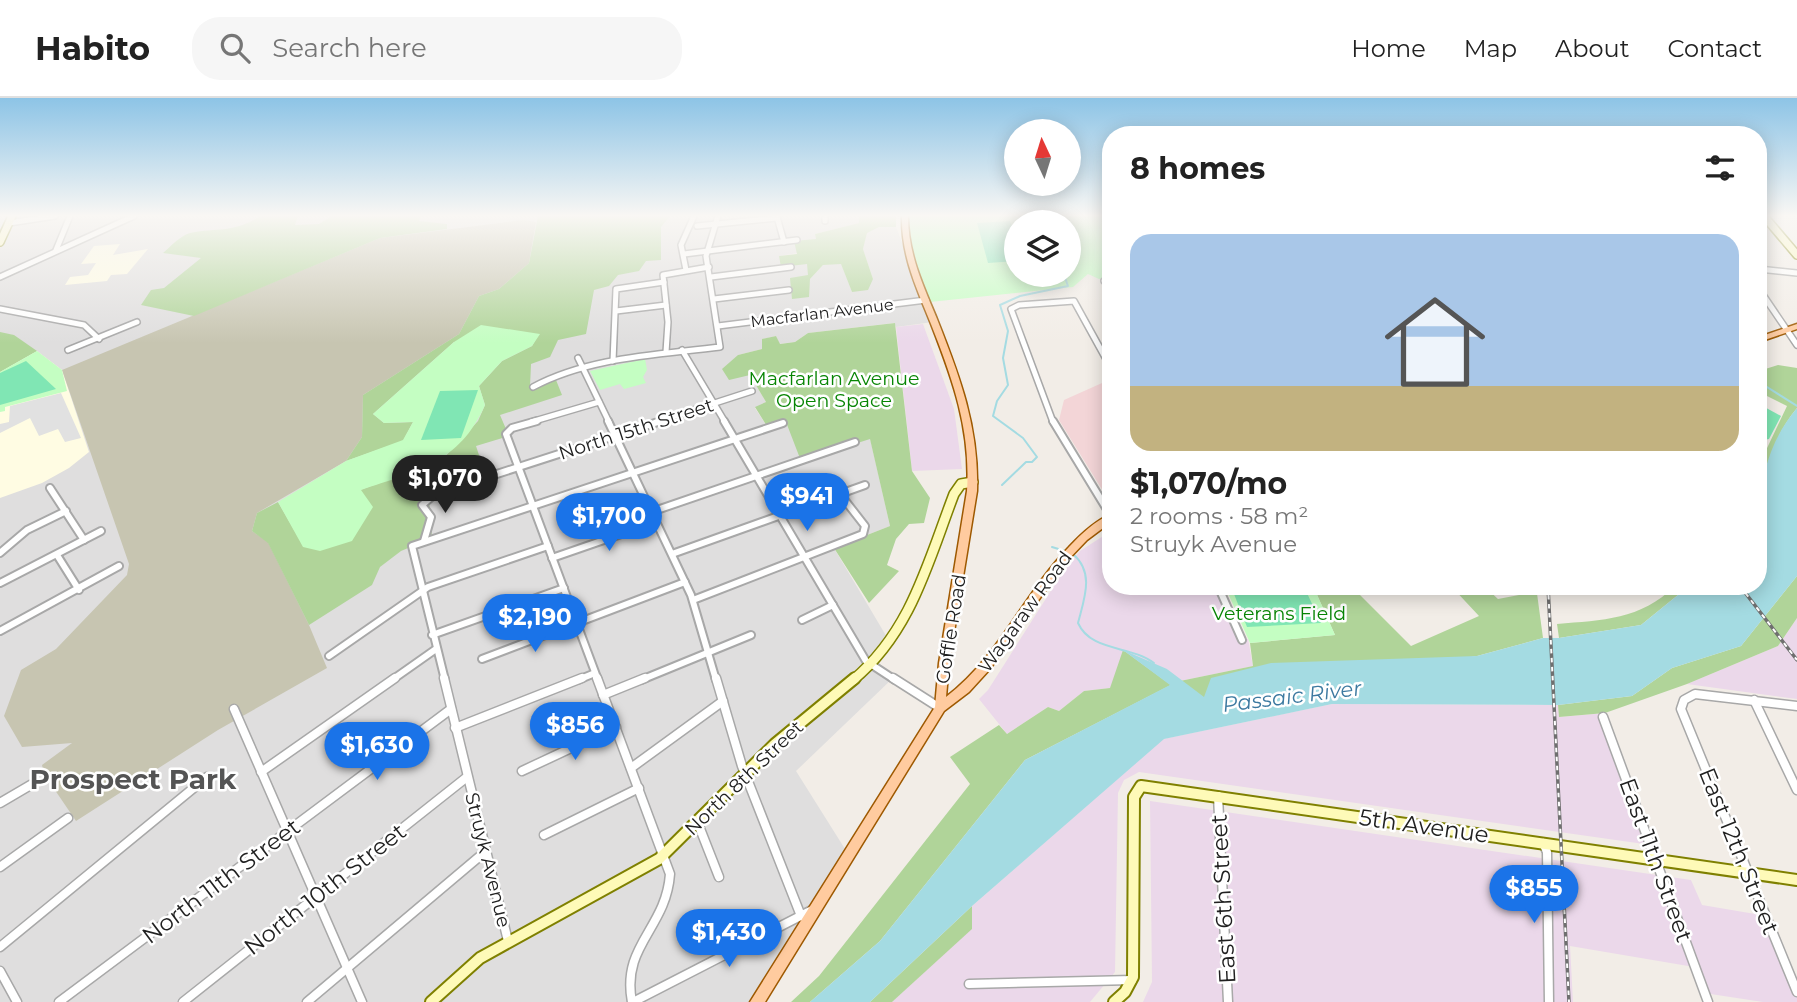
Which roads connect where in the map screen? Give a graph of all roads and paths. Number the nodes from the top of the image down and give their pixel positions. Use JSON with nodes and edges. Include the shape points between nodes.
{"nodes":[{"id":1,"x":40,"y":258,"type":"edge"},
{"id":2,"x":685,"y":258,"type":"edge"},
{"id":3,"x":708,"y":258,"type":"edge"},
{"id":4,"x":909,"y":258,"type":"edge"},
{"id":5,"x":709,"y":267,"type":"junction"},
{"id":6,"x":791,"y":267,"type":"dead end"},
{"id":7,"x":686,"y":270,"type":"junction"},
{"id":8,"x":1767,"y":271,"type":"edge"},
{"id":9,"x":1797,"y":273,"type":"edge"},
{"id":10,"x":710,"y":276,"type":"junction"},
{"id":11,"x":0,"y":277,"type":"edge"},
{"id":12,"x":664,"y":282,"type":"junction"},
{"id":13,"x":789,"y":290,"type":"dead end"},
{"id":14,"x":714,"y":299,"type":"junction"},
{"id":15,"x":926,"y":300,"type":"junction"},
{"id":16,"x":1767,"y":301,"type":"edge"},
{"id":17,"x":666,"y":305,"type":"junction"},
{"id":18,"x":0,"y":309,"type":"edge"},
{"id":19,"x":616,"y":311,"type":"junction"},
{"id":20,"x":137,"y":322,"type":"dead end"},
{"id":21,"x":718,"y":326,"type":"junction"},
{"id":22,"x":1797,"y":326,"type":"edge"},
{"id":23,"x":1786,"y":330,"type":"junction"},
{"id":24,"x":1767,"y":337,"type":"edge"},
{"id":25,"x":99,"y":339,"type":"junction"},
{"id":26,"x":1797,"y":345,"type":"edge"},
{"id":27,"x":68,"y":350,"type":"dead end"},
{"id":28,"x":682,"y":350,"type":"junction"},
{"id":29,"x":666,"y":352,"type":"junction"},
{"id":30,"x":1102,"y":352,"type":"edge"},
{"id":31,"x":578,"y":358,"type":"dead end"},
{"id":32,"x":613,"y":361,"type":"junction"},
{"id":33,"x":584,"y":369,"type":"junction"},
{"id":34,"x":533,"y":387,"type":"dead end"},
{"id":35,"x":752,"y":391,"type":"dead end"},
{"id":36,"x":599,"y":402,"type":"junction"},
{"id":37,"x":715,"y":404,"type":"junction"},
{"id":38,"x":783,"y":423,"type":"dead end"},
{"id":39,"x":615,"y":436,"type":"junction"},
{"id":40,"x":735,"y":439,"type":"junction"},
{"id":41,"x":855,"y":442,"type":"dead end"},
{"id":42,"x":518,"y":467,"type":"junction"},
{"id":43,"x":632,"y":472,"type":"junction"},
{"id":44,"x":757,"y":475,"type":"junction"},
{"id":45,"x":973,"y":482,"type":"junction"},
{"id":46,"x":865,"y":485,"type":"dead end"},
{"id":47,"x":50,"y":488,"type":"dead end"},
{"id":48,"x":840,"y":494,"type":"junction"},
{"id":49,"x":1102,"y":502,"type":"edge"},
{"id":50,"x":422,"y":505,"type":"joint"},
{"id":51,"x":533,"y":505,"type":"junction"},
{"id":52,"x":66,"y":512,"type":"junction"},
{"id":53,"x":652,"y":512,"type":"junction"},
{"id":54,"x":780,"y":515,"type":"junction"},
{"id":55,"x":656,"y":522,"type":"junction"},
{"id":56,"x":1102,"y":524,"type":"edge"},
{"id":57,"x":101,"y":531,"type":"dead end"},
{"id":58,"x":85,"y":540,"type":"junction"},
{"id":59,"x":424,"y":541,"type":"junction"},
{"id":60,"x":548,"y":546,"type":"junction"},
{"id":61,"x":0,"y":553,"type":"edge"},
{"id":62,"x":672,"y":554,"type":"junction"},
{"id":63,"x":57,"y":555,"type":"junction"},
{"id":64,"x":552,"y":558,"type":"junction"},
{"id":65,"x":806,"y":558,"type":"junction"},
{"id":66,"x":119,"y":566,"type":"dead end"},
{"id":67,"x":685,"y":582,"type":"junction"},
{"id":68,"x":0,"y":583,"type":"edge"},
{"id":69,"x":564,"y":589,"type":"junction"},
{"id":70,"x":79,"y":590,"type":"junction"},
{"id":71,"x":422,"y":592,"type":"junction"},
{"id":72,"x":1222,"y":595,"type":"edge"},
{"id":73,"x":693,"y":600,"type":"junction"},
{"id":74,"x":833,"y":605,"type":"junction"},
{"id":75,"x":802,"y":620,"type":"dead end"},
{"id":76,"x":577,"y":623,"type":"junction"},
{"id":77,"x":0,"y":631,"type":"edge"},
{"id":78,"x":432,"y":635,"type":"junction"},
{"id":79,"x":751,"y":635,"type":"dead end"},
{"id":80,"x":1242,"y":640,"type":"dead end"},
{"id":81,"x":436,"y":649,"type":"junction"},
{"id":82,"x":709,"y":653,"type":"junction"},
{"id":83,"x":329,"y":656,"type":"dead end"},
{"id":84,"x":482,"y":659,"type":"dead end"},
{"id":85,"x":871,"y":665,"type":"junction"},
{"id":86,"x":595,"y":673,"type":"junction"},
{"id":87,"x":603,"y":695,"type":"junction"},
{"id":88,"x":1754,"y":700,"type":"junction"},
{"id":89,"x":723,"y":701,"type":"junction"},
{"id":90,"x":1797,"y":705,"type":"edge"},
{"id":91,"x":940,"y":708,"type":"junction"},
{"id":92,"x":234,"y":709,"type":"dead end"},
{"id":93,"x":451,"y":709,"type":"junction"},
{"id":94,"x":1603,"y":717,"type":"dead end"},
{"id":95,"x":616,"y":727,"type":"junction"},
{"id":96,"x":456,"y":728,"type":"junction"},
{"id":97,"x":631,"y":768,"type":"junction"},
{"id":98,"x":522,"y":771,"type":"dead end"},
{"id":99,"x":261,"y":772,"type":"junction"},
{"id":100,"x":744,"y":773,"type":"junction"},
{"id":101,"x":207,"y":777,"type":"dead end"},
{"id":102,"x":467,"y":777,"type":"junction"},
{"id":103,"x":34,"y":783,"type":"dead end"},
{"id":104,"x":639,"y":788,"type":"junction"},
{"id":105,"x":1797,"y":790,"type":"edge"},
{"id":106,"x":1218,"y":796,"type":"junction"},
{"id":107,"x":0,"y":803,"type":"edge"},
{"id":108,"x":68,"y":818,"type":"dead end"},
{"id":109,"x":697,"y":821,"type":"junction"},
{"id":110,"x":287,"y":832,"type":"junction"},
{"id":111,"x":544,"y":835,"type":"dead end"},
{"id":112,"x":1543,"y":843,"type":"junction"},
{"id":113,"x":486,"y":851,"type":"junction"},
{"id":114,"x":663,"y":855,"type":"junction"},
{"id":115,"x":1656,"y":860,"type":"junction"},
{"id":116,"x":0,"y":867,"type":"edge"},
{"id":117,"x":1748,"y":873,"type":"junction"},
{"id":118,"x":719,"y":877,"type":"dead end"},
{"id":119,"x":1797,"y":880,"type":"edge"},
{"id":120,"x":316,"y":896,"type":"junction"},
{"id":121,"x":806,"y":913,"type":"junction"},
{"id":122,"x":508,"y":941,"type":"junction"},
{"id":123,"x":0,"y":947,"type":"edge"},
{"id":124,"x":347,"y":968,"type":"junction"},
{"id":125,"x":0,"y":971,"type":"edge"},
{"id":126,"x":1132,"y":980,"type":"junction"},
{"id":127,"x":969,"y":984,"type":"dead end"},
{"id":128,"x":1797,"y":992,"type":"edge"},
{"id":129,"x":17,"y":1002,"type":"edge"},
{"id":130,"x":59,"y":1002,"type":"edge"},
{"id":131,"x":183,"y":1002,"type":"edge"},
{"id":132,"x":307,"y":1002,"type":"edge"},
{"id":133,"x":362,"y":1002,"type":"edge"},
{"id":134,"x":432,"y":1002,"type":"edge"},
{"id":135,"x":633,"y":1002,"type":"edge"},
{"id":136,"x":757,"y":1002,"type":"edge"},
{"id":137,"x":1114,"y":1002,"type":"edge"},
{"id":138,"x":1228,"y":1002,"type":"edge"},
{"id":139,"x":1549,"y":1002,"type":"edge"},
{"id":140,"x":1708,"y":1002,"type":"edge"}],
"edges":[{"from":1,"to":11,"type":"street"},
{"from":2,"to":7,"type":"street"},
{"from":3,"to":5,"type":"street"},
{"from":4,"to":15,"type":"main road","name":"Goffle Road"},
{"from":5,"to":7,"type":"street"},
{"from":5,"to":10,"type":"street"},
{"from":6,"to":10,"type":"street"},
{"from":7,"to":12,"type":"street","via":[[664,274]]},
{"from":8,"to":9,"type":"street"},
{"from":10,"to":14,"type":"street"},
{"from":12,"to":17,"type":"street"},
{"from":12,"to":19,"type":"street","via":[[617,289]]},
{"from":13,"to":14,"type":"street"},
{"from":14,"to":21,"type":"street"},
{"from":15,"to":21,"type":"street","name":"Macfarlan Avenue"},
{"from":15,"to":45,"type":"main road","name":"Goffle Road","via":[[965,411]]},
{"from":16,"to":23,"type":"street"},
{"from":17,"to":19,"type":"street"},
{"from":17,"to":29,"type":"street"},
{"from":18,"to":25,"type":"street","via":[[80,324]]},
{"from":19,"to":32,"type":"street"},
{"from":20,"to":25,"type":"street"},
{"from":21,"to":28,"type":"street","via":[[717,348]]},
{"from":22,"to":23,"type":"main road"},
{"from":23,"to":24,"type":"main road"},
{"from":23,"to":26,"type":"street"},
{"from":25,"to":27,"type":"street"},
{"from":28,"to":29,"type":"street"},
{"from":28,"to":37,"type":"street"},
{"from":29,"to":32,"type":"street"},
{"from":30,"to":49,"type":"street","via":[[1074,301],[1011,309],[1054,424]]},
{"from":31,"to":33,"type":"street"},
{"from":32,"to":33,"type":"street"},
{"from":33,"to":34,"type":"street","via":[[555,375]]},
{"from":33,"to":36,"type":"street"},
{"from":35,"to":37,"type":"street","name":"North 15th Street"},
{"from":36,"to":39,"type":"street"},
{"from":36,"to":42,"type":"street","via":[[508,430]]},
{"from":37,"to":39,"type":"street","name":"North 15th Street"},
{"from":37,"to":40,"type":"street"},
{"from":38,"to":40,"type":"street"},
{"from":39,"to":42,"type":"street","name":"North 15th Street"},
{"from":39,"to":43,"type":"street"},
{"from":40,"to":43,"type":"street"},
{"from":40,"to":44,"type":"street"},
{"from":41,"to":44,"type":"street"},
{"from":42,"to":50,"type":"street","name":"North 15th Street","via":[[440,492]]},
{"from":42,"to":51,"type":"street"},
{"from":43,"to":51,"type":"street"},
{"from":43,"to":53,"type":"street"},
{"from":44,"to":53,"type":"street"},
{"from":44,"to":54,"type":"street"},
{"from":45,"to":85,"type":"main road","name":"North 8th Street","via":[[962,483],[954,494],[908,615]]},
{"from":45,"to":91,"type":"main road","name":"Goffle Road"},
{"from":46,"to":48,"type":"street"},
{"from":47,"to":52,"type":"street"},
{"from":48,"to":54,"type":"street"},
{"from":48,"to":65,"type":"street","via":[[866,529]]},
{"from":50,"to":59,"type":"street","name":"Struyk Avenue","via":[[431,517]]},
{"from":51,"to":59,"type":"street"},
{"from":51,"to":60,"type":"street"},
{"from":52,"to":58,"type":"street"},
{"from":52,"to":61,"type":"street","via":[[27,530]]},
{"from":53,"to":55,"type":"street"},
{"from":54,"to":62,"type":"street"},
{"from":54,"to":65,"type":"street"},
{"from":55,"to":62,"type":"street"},
{"from":55,"to":64,"type":"street"},
{"from":56,"to":91,"type":"main road","name":"Wagaraw Road","via":[[1067,551],[973,683]]},
{"from":57,"to":58,"type":"street"},
{"from":58,"to":63,"type":"street"},
{"from":59,"to":71,"type":"street","name":"Struyk Avenue","via":[[411,549]]},
{"from":60,"to":64,"type":"street"},
{"from":60,"to":71,"type":"street"},
{"from":62,"to":67,"type":"street"},
{"from":63,"to":68,"type":"street"},
{"from":63,"to":70,"type":"street"},
{"from":64,"to":69,"type":"street"},
{"from":65,"to":73,"type":"street"},
{"from":65,"to":74,"type":"street"},
{"from":66,"to":70,"type":"street"},
{"from":67,"to":73,"type":"street"},
{"from":67,"to":76,"type":"street"},
{"from":69,"to":76,"type":"street"},
{"from":69,"to":78,"type":"street"},
{"from":70,"to":77,"type":"street"},
{"from":71,"to":78,"type":"street","name":"Struyk Avenue"},
{"from":71,"to":83,"type":"street"},
{"from":72,"to":80,"type":"street"},
{"from":73,"to":82,"type":"street"},
{"from":74,"to":75,"type":"street"},
{"from":74,"to":85,"type":"street"},
{"from":76,"to":84,"type":"street"},
{"from":76,"to":86,"type":"street"},
{"from":78,"to":81,"type":"street","name":"Struyk Avenue"},
{"from":79,"to":82,"type":"street"},
{"from":81,"to":93,"type":"street","name":"Struyk Avenue"},
{"from":81,"to":99,"type":"street"},
{"from":82,"to":87,"type":"street"},
{"from":82,"to":89,"type":"street"},
{"from":85,"to":91,"type":"street"},
{"from":85,"to":100,"type":"main road","name":"North 8th Street"},
{"from":86,"to":87,"type":"street"},
{"from":86,"to":96,"type":"street"},
{"from":87,"to":95,"type":"street"},
{"from":88,"to":90,"type":"street"},
{"from":88,"to":105,"type":"street"},
{"from":88,"to":117,"type":"street","name":"East 12th Street","via":[[1695,694],[1684,700],[1681,709]]},
{"from":89,"to":97,"type":"street"},
{"from":89,"to":100,"type":"street"},
{"from":91,"to":121,"type":"main road","name":"Goffle Road"},
{"from":92,"to":99,"type":"street"},
{"from":93,"to":96,"type":"street","name":"Struyk Avenue"},
{"from":93,"to":110,"type":"street","name":"North 11th Street"},
{"from":94,"to":115,"type":"street","name":"East 11th Street"},
{"from":95,"to":97,"type":"street"},
{"from":95,"to":98,"type":"street"},
{"from":96,"to":102,"type":"street","name":"Struyk Avenue"},
{"from":97,"to":104,"type":"street"},
{"from":99,"to":110,"type":"street"},
{"from":100,"to":109,"type":"main road","name":"North 8th Street"},
{"from":100,"to":121,"type":"street"},
{"from":101,"to":123,"type":"street"},
{"from":102,"to":113,"type":"street","name":"Struyk Avenue"},
{"from":102,"to":120,"type":"street","name":"North 10th Street"},
{"from":103,"to":107,"type":"street"},
{"from":104,"to":111,"type":"street"},
{"from":104,"to":114,"type":"street"},
{"from":106,"to":112,"type":"main road","name":"5th Avenue"},
{"from":106,"to":126,"type":"main road","name":"5th Avenue","via":[[1145,786],[1135,792]]},
{"from":106,"to":138,"type":"street","name":"East 6th Street"},
{"from":108,"to":116,"type":"street"},
{"from":109,"to":114,"type":"main road","name":"North 8th Street"},
{"from":109,"to":118,"type":"street"},
{"from":110,"to":120,"type":"street"},
{"from":110,"to":130,"type":"street","name":"North 11th Street"},
{"from":112,"to":115,"type":"main road","name":"5th Avenue"},
{"from":112,"to":139,"type":"street","via":[[1547,852]]},
{"from":113,"to":122,"type":"street","name":"Struyk Avenue"},
{"from":113,"to":124,"type":"street"},
{"from":114,"to":122,"type":"main road","name":"North 8th Street"},
{"from":114,"to":135,"type":"street","via":[[670,874],[667,905],[629,964],[626,982]]},
{"from":115,"to":117,"type":"main road","name":"5th Avenue"},
{"from":115,"to":140,"type":"street","name":"East 11th Street"},
{"from":117,"to":119,"type":"main road","name":"5th Avenue"},
{"from":117,"to":128,"type":"street","name":"East 12th Street"},
{"from":120,"to":124,"type":"street"},
{"from":120,"to":131,"type":"street","name":"North 10th Street"},
{"from":121,"to":135,"type":"street"},
{"from":121,"to":136,"type":"main road","name":"Goffle Road"},
{"from":122,"to":134,"type":"main road","name":"North 8th Street","via":[[480,958]]},
{"from":124,"to":132,"type":"street"},
{"from":124,"to":133,"type":"street"},
{"from":125,"to":129,"type":"street"},
{"from":126,"to":127,"type":"street"},
{"from":126,"to":137,"type":"main road"}]}
